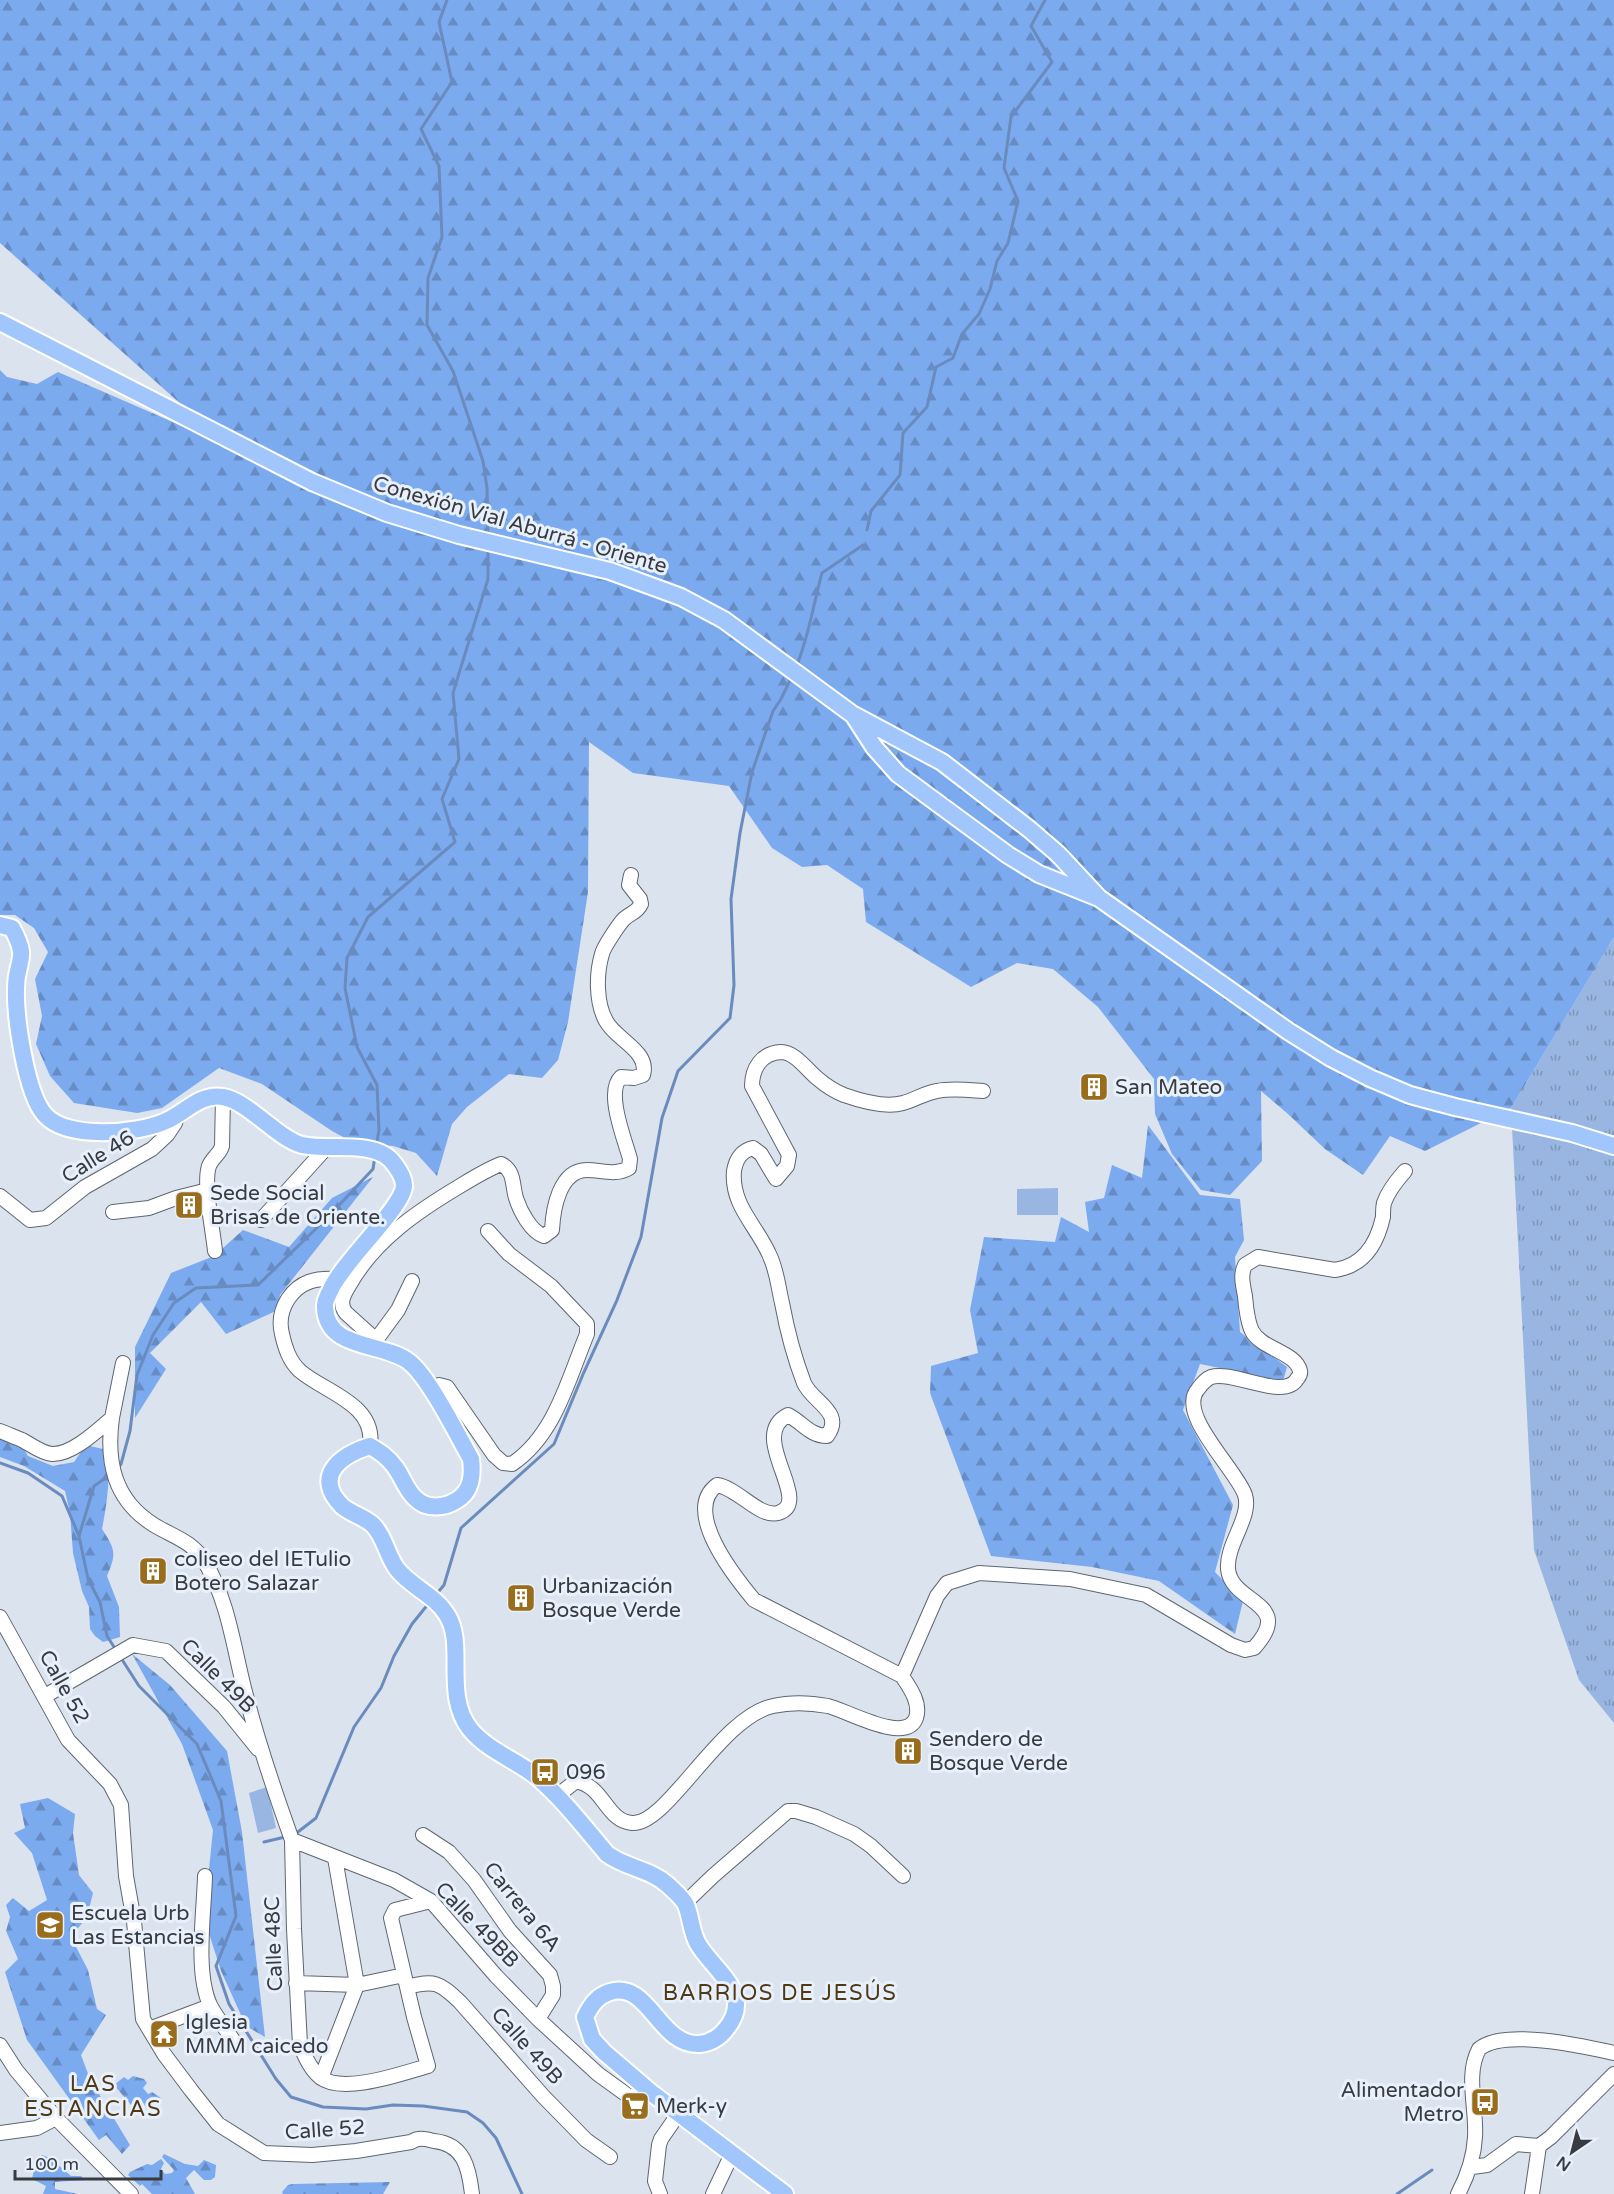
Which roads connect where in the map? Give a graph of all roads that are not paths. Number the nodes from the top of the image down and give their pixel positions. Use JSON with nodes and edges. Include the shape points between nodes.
{"nodes":[{"id":1,"x":0,"y":322,"type":"edge"},
{"id":2,"x":848,"y":711,"type":"junction"},
{"id":3,"x":901,"y":740,"type":"junction"},
{"id":4,"x":874,"y":747,"type":"junction"},
{"id":5,"x":888,"y":764,"type":"junction"},
{"id":6,"x":1064,"y":859,"type":"junction"},
{"id":7,"x":1039,"y":874,"type":"junction"},
{"id":8,"x":631,"y":875,"type":"dead end"},
{"id":9,"x":1059,"y":881,"type":"junction"},
{"id":10,"x":1101,"y":900,"type":"junction"},
{"id":11,"x":0,"y":925,"type":"edge"},
{"id":12,"x":983,"y":1091,"type":"dead end"},
{"id":13,"x":223,"y":1097,"type":"junction"},
{"id":14,"x":177,"y":1116,"type":"junction"},
{"id":15,"x":1614,"y":1146,"type":"edge"},
{"id":16,"x":326,"y":1148,"type":"junction"},
{"id":17,"x":1405,"y":1171,"type":"dead end"},
{"id":18,"x":208,"y":1190,"type":"junction"},
{"id":19,"x":0,"y":1196,"type":"edge"},
{"id":20,"x":113,"y":1212,"type":"dead end"},
{"id":21,"x":261,"y":1220,"type":"dead end"},
{"id":22,"x":488,"y":1232,"type":"dead end"},
{"id":23,"x":215,"y":1251,"type":"dead end"},
{"id":24,"x":336,"y":1279,"type":"junction"},
{"id":25,"x":412,"y":1281,"type":"dead end"},
{"id":26,"x":374,"y":1344,"type":"junction"},
{"id":27,"x":123,"y":1363,"type":"dead end"},
{"id":28,"x":431,"y":1390,"type":"junction"},
{"id":29,"x":112,"y":1418,"type":"junction"},
{"id":30,"x":0,"y":1431,"type":"edge"},
{"id":31,"x":370,"y":1446,"type":"junction"},
{"id":32,"x":0,"y":1617,"type":"edge"},
{"id":33,"x":902,"y":1676,"type":"junction"},
{"id":34,"x":45,"y":1696,"type":"junction"},
{"id":35,"x":263,"y":1755,"type":"junction"},
{"id":36,"x":557,"y":1796,"type":"junction"},
{"id":37,"x":423,"y":1835,"type":"dead end"},
{"id":38,"x":291,"y":1836,"type":"junction"},
{"id":39,"x":335,"y":1858,"type":"junction"},
{"id":40,"x":205,"y":1876,"type":"dead end"},
{"id":41,"x":903,"y":1876,"type":"dead end"},
{"id":42,"x":431,"y":1901,"type":"junction"},
{"id":43,"x":686,"y":1902,"type":"junction"},
{"id":44,"x":405,"y":1981,"type":"junction"},
{"id":45,"x":297,"y":1983,"type":"junction"},
{"id":46,"x":357,"y":1985,"type":"junction"},
{"id":47,"x":210,"y":2006,"type":"junction"},
{"id":48,"x":538,"y":2019,"type":"junction"},
{"id":49,"x":149,"y":2029,"type":"junction"},
{"id":50,"x":233,"y":2040,"type":"dead end"},
{"id":51,"x":0,"y":2045,"type":"edge"},
{"id":52,"x":1614,"y":2052,"type":"edge"},
{"id":53,"x":1614,"y":2074,"type":"edge"},
{"id":54,"x":321,"y":2078,"type":"junction"},
{"id":55,"x":653,"y":2094,"type":"junction"},
{"id":56,"x":679,"y":2113,"type":"junction"},
{"id":57,"x":56,"y":2118,"type":"junction"},
{"id":58,"x":0,"y":2133,"type":"edge"},
{"id":59,"x":1539,"y":2146,"type":"junction"},
{"id":60,"x":732,"y":2154,"type":"junction"},
{"id":61,"x":610,"y":2157,"type":"dead end"},
{"id":62,"x":1472,"y":2167,"type":"junction"},
{"id":63,"x":658,"y":2188,"type":"edge"},
{"id":64,"x":131,"y":2194,"type":"edge"},
{"id":65,"x":472,"y":2194,"type":"edge"},
{"id":66,"x":713,"y":2194,"type":"edge"},
{"id":67,"x":784,"y":2194,"type":"edge"},
{"id":68,"x":1458,"y":2194,"type":"edge"},
{"id":69,"x":1532,"y":2194,"type":"edge"}],
"edges":[{"from":1,"to":2,"type":"main road","name":"Conexión Vial Aburrá - Oriente","via":[[312,482],[387,513],[459,535],[610,571],[681,597],[724,620]]},
{"from":2,"to":3,"type":"main road","name":"Conexión Vial Aburrá - Oriente"},
{"from":2,"to":4,"type":"main road","name":"Conexión Vial Aburrá - Oriente"},
{"from":3,"to":4,"type":"main road","via":[[885,739]]},
{"from":3,"to":5,"type":"main road","via":[[902,754]]},
{"from":3,"to":6,"type":"main road","name":"Conexión Vial Aburrá - Oriente","via":[[942,762]]},
{"from":4,"to":5,"type":"main road","name":"Conexión Vial Aburrá - Oriente"},
{"from":5,"to":7,"type":"main road","name":"Conexión Vial Aburrá - Oriente"},
{"from":6,"to":7,"type":"main road","via":[[1051,857]]},
{"from":6,"to":9,"type":"main road","via":[[1069,868]]},
{"from":6,"to":10,"type":"main road","name":"Conexión Vial Aburrá - Oriente"},
{"from":7,"to":9,"type":"main road","name":"Conexión Vial Aburrá - Oriente"},
{"from":8,"to":26,"type":"street","via":[[629,885],[641,904],[625,918],[605,946],[598,976],[604,1019],[644,1064],[644,1075],[621,1077],[615,1085],[614,1100],[631,1166],[623,1172],[585,1170],[568,1178],[558,1198],[552,1230],[544,1236],[532,1228],[516,1199],[513,1180],[501,1164],[428,1204],[360,1266],[342,1298],[343,1308]]},
{"from":9,"to":10,"type":"main road","name":"Conexión Vial Aburrá - Oriente"},
{"from":10,"to":15,"type":"main road","name":"Conexión Vial Aburrá - Oriente","via":[[1288,1031],[1370,1078],[1410,1095]]},
{"from":11,"to":14,"type":"main road","via":[[12,928],[21,943],[22,961],[15,984],[17,1022],[37,1103],[45,1115],[68,1128],[124,1132],[142,1130]]},
{"from":12,"to":33,"type":"street","via":[[941,1090],[902,1104],[876,1103],[829,1087],[786,1052],[778,1052],[758,1063],[752,1073],[752,1086],[789,1155],[787,1166],[776,1179],[761,1154],[753,1149],[739,1156],[735,1167],[736,1198],[778,1277],[789,1339],[805,1386],[833,1421],[827,1436],[819,1436],[788,1415],[780,1419],[774,1443],[789,1485],[790,1497],[784,1511],[772,1514],[759,1509],[728,1486],[717,1485],[710,1490],[704,1506],[706,1522],[754,1600]]},
{"from":13,"to":14,"type":"main road","via":[[197,1101]]},
{"from":13,"to":16,"type":"main road","via":[[300,1144]]},
{"from":13,"to":18,"type":"street","via":[[222,1146],[209,1167]]},
{"from":14,"to":19,"type":"street","name":"Calle 46","via":[[167,1135],[152,1149],[85,1187],[46,1218],[30,1220]]},
{"from":16,"to":21,"type":"street"},
{"from":16,"to":24,"type":"main road","via":[[374,1151],[390,1159],[400,1171],[404,1186],[398,1203]]},
{"from":17,"to":33,"type":"street","via":[[1384,1203],[1376,1239],[1366,1254],[1347,1269],[1258,1257],[1245,1265],[1242,1278],[1252,1332],[1300,1369],[1294,1384],[1290,1388],[1278,1387],[1210,1377],[1193,1397],[1195,1414],[1245,1494],[1245,1510],[1233,1541],[1228,1570],[1233,1582],[1267,1615],[1267,1630],[1254,1648],[1245,1650],[1231,1645],[1146,1595],[1070,1579],[979,1573],[947,1584],[937,1596]]},
{"from":18,"to":20,"type":"street","via":[[149,1208]]},
{"from":18,"to":23,"type":"street"},
{"from":22,"to":28,"type":"street","via":[[572,1307],[587,1324],[587,1334],[554,1418],[537,1442],[512,1464],[503,1463],[494,1455],[447,1387],[439,1385]]},
{"from":24,"to":26,"type":"main road","via":[[324,1304],[327,1320],[337,1334],[351,1341]]},
{"from":24,"to":31,"type":"street","via":[[316,1278],[302,1285],[281,1313],[281,1328],[286,1352],[298,1370],[338,1394],[366,1420]]},
{"from":25,"to":26,"type":"street"},
{"from":26,"to":28,"type":"main road","via":[[408,1361]]},
{"from":27,"to":29,"type":"street"},
{"from":28,"to":31,"type":"main road","via":[[471,1459],[469,1489],[461,1498],[448,1506],[428,1506],[415,1499],[394,1465]]},
{"from":29,"to":30,"type":"street","via":[[70,1449],[53,1454]]},
{"from":29,"to":35,"type":"street","via":[[109,1442],[116,1484],[124,1498],[154,1524],[184,1540],[203,1560],[219,1590]]},
{"from":31,"to":36,"type":"main road","via":[[342,1458],[332,1470],[329,1481],[333,1493],[343,1507],[372,1524],[397,1569],[448,1616],[453,1631],[458,1705],[468,1726],[486,1743],[534,1774]]},
{"from":32,"to":34,"type":"street","name":"Calle 52"},
{"from":33,"to":36,"type":"street","via":[[918,1710],[908,1727],[876,1724],[829,1706],[773,1706],[740,1723],[660,1811],[642,1822],[622,1820],[587,1783],[576,1781]]},
{"from":34,"to":35,"type":"street","name":"Calle 49B","via":[[133,1646],[166,1651],[224,1707]]},
{"from":34,"to":49,"type":"street","name":"Calle 52","via":[[68,1740],[110,1784],[121,1805],[143,2019]]},
{"from":35,"to":38,"type":"street"},
{"from":36,"to":43,"type":"main road","via":[[607,1854],[659,1878]]},
{"from":37,"to":48,"type":"street","name":"Carrera 6A","via":[[449,1851],[510,1931],[550,1975],[553,1995]]},
{"from":38,"to":39,"type":"street","name":"Calle 49BB"},
{"from":38,"to":45,"type":"street","name":"Calle 48C"},
{"from":39,"to":42,"type":"street","name":"Calle 49BB","via":[[394,1880]]},
{"from":39,"to":46,"type":"street"},
{"from":40,"to":47,"type":"street","via":[[202,1965]]},
{"from":41,"to":43,"type":"street","via":[[854,1834],[796,1811],[788,1812]]},
{"from":42,"to":44,"type":"street","via":[[395,1910],[391,1918]]},
{"from":42,"to":48,"type":"street","name":"Calle 49BB"},
{"from":43,"to":55,"type":"main road","via":[[696,1941],[729,1982],[735,1997],[730,2024],[715,2040],[704,2044],[681,2041],[638,1997],[626,1991],[600,1996],[585,2017],[592,2039]]},
{"from":44,"to":46,"type":"street","name":"Calle 49B"},
{"from":44,"to":54,"type":"street","via":[[428,2066],[365,2083],[341,2084]]},
{"from":44,"to":61,"type":"street","name":"Calle 49B","via":[[429,1982],[445,1988],[543,2096],[586,2140]]},
{"from":45,"to":46,"type":"street","name":"Calle 49B"},
{"from":45,"to":54,"type":"street","name":"Calle 48C","via":[[300,2045]]},
{"from":46,"to":54,"type":"street"},
{"from":47,"to":49,"type":"street"},
{"from":47,"to":50,"type":"street"},
{"from":48,"to":55,"type":"street","name":"Calle 49BB","via":[[627,2095],[639,2098]]},
{"from":49,"to":65,"type":"street","name":"Calle 52","via":[[218,2124],[264,2153],[345,2152],[417,2138],[446,2142],[460,2153],[470,2176]]},
{"from":51,"to":57,"type":"street"},
{"from":52,"to":62,"type":"street","via":[[1538,2040],[1493,2041],[1483,2046],[1476,2053],[1473,2080],[1476,2136]]},
{"from":53,"to":59,"type":"street"},
{"from":55,"to":56,"type":"main road"},
{"from":56,"to":60,"type":"main road"},
{"from":56,"to":63,"type":"street","via":[[661,2139]]},
{"from":57,"to":58,"type":"street","via":[[37,2128]]},
{"from":57,"to":64,"type":"street"},
{"from":59,"to":62,"type":"street","via":[[1516,2144],[1486,2165]]},
{"from":59,"to":69,"type":"street"},
{"from":60,"to":66,"type":"street"},
{"from":60,"to":67,"type":"main road"},
{"from":62,"to":68,"type":"street"}]}
